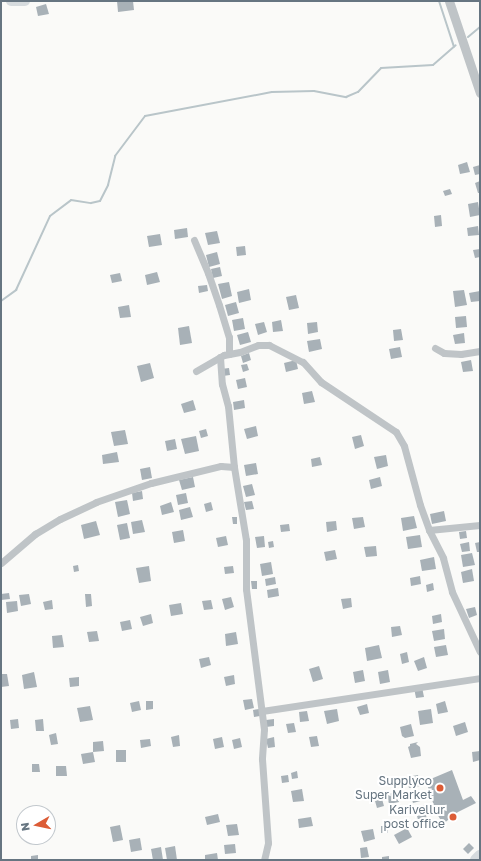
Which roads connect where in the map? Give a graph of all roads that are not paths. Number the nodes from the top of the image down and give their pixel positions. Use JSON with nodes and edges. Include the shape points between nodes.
{"nodes":[{"id":1,"x":11,"y":1,"type":"edge"},
{"id":2,"x":25,"y":1,"type":"edge"},
{"id":3,"x":449,"y":1,"type":"edge"},
{"id":4,"x":480,"y":93,"type":"edge"},
{"id":5,"x":194,"y":240,"type":"dead end"},
{"id":6,"x":435,"y":348,"type":"dead end"},
{"id":7,"x":480,"y":351,"type":"edge"},
{"id":8,"x":229,"y":354,"type":"junction"},
{"id":9,"x":220,"y":357,"type":"junction"},
{"id":10,"x":196,"y":371,"type":"dead end"},
{"id":11,"x":234,"y":467,"type":"junction"},
{"id":12,"x":480,"y":524,"type":"edge"},
{"id":13,"x":429,"y":530,"type":"junction"},
{"id":14,"x":1,"y":564,"type":"edge"},
{"id":15,"x":480,"y":652,"type":"edge"},
{"id":16,"x":480,"y":678,"type":"edge"},
{"id":17,"x":262,"y":711,"type":"junction"},
{"id":18,"x":480,"y":856,"type":"edge"},
{"id":19,"x":264,"y":860,"type":"edge"},
{"id":20,"x":476,"y":860,"type":"edge"}],
"edges":[{"from":1,"to":2,"type":"main road"},
{"from":3,"to":4,"type":"street"},
{"from":5,"to":8,"type":"street","via":[[219,305],[228,337]]},
{"from":6,"to":7,"type":"street","via":[[444,353]]},
{"from":8,"to":9,"type":"street"},
{"from":8,"to":13,"type":"street","via":[[258,345],[269,345],[284,351],[303,362],[321,382],[396,432],[408,459]]},
{"from":9,"to":10,"type":"street"},
{"from":9,"to":11,"type":"street"},
{"from":11,"to":14,"type":"street","via":[[221,466],[151,483],[96,502],[60,518],[35,534]]},
{"from":11,"to":17,"type":"street","via":[[246,540],[246,589]]},
{"from":12,"to":13,"type":"street"},
{"from":13,"to":15,"type":"street","via":[[443,558],[452,592]]},
{"from":16,"to":17,"type":"street"},
{"from":17,"to":19,"type":"street","via":[[262,759],[268,827]]},
{"from":18,"to":20,"type":"highway"}]}
